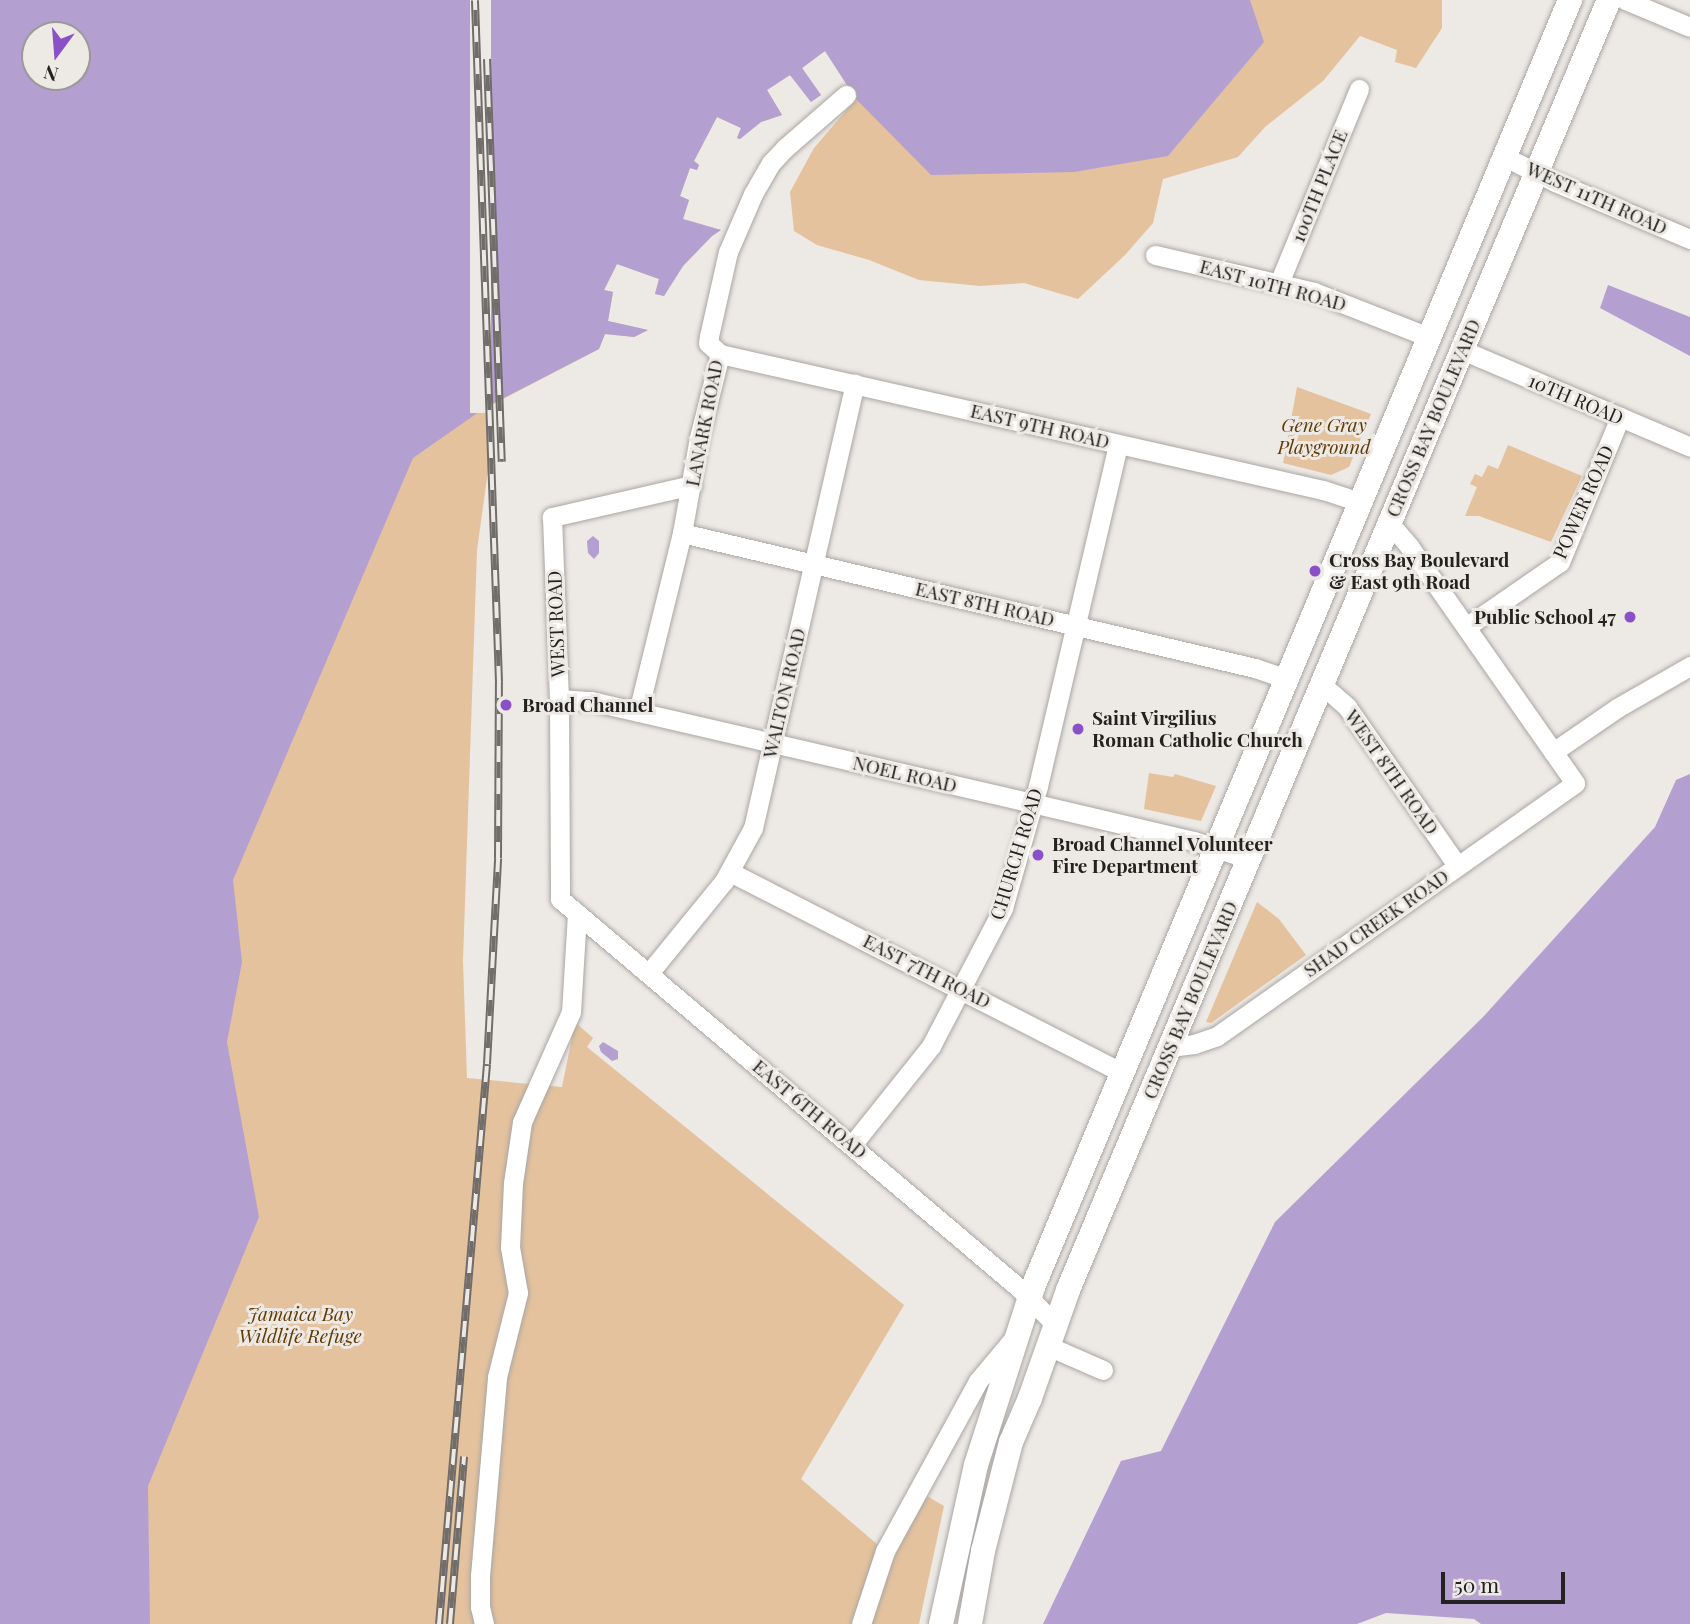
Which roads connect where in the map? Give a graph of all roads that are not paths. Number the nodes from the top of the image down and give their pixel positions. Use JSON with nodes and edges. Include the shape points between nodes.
{"nodes":[{"id":1,"x":1570,"y":0,"type":"edge"},
{"id":2,"x":1609,"y":0,"type":"edge"},
{"id":3,"x":1625,"y":0,"type":"edge"},
{"id":4,"x":1690,"y":27,"type":"edge"},
{"id":5,"x":1359,"y":89,"type":"dead end"},
{"id":6,"x":846,"y":95,"type":"dead end"},
{"id":7,"x":1505,"y":157,"type":"junction"},
{"id":8,"x":1536,"y":173,"type":"junction"},
{"id":9,"x":1690,"y":239,"type":"edge"},
{"id":10,"x":1155,"y":256,"type":"dead end"},
{"id":11,"x":1279,"y":283,"type":"junction"},
{"id":12,"x":1429,"y":337,"type":"junction"},
{"id":13,"x":1462,"y":350,"type":"junction"},
{"id":14,"x":720,"y":354,"type":"junction"},
{"id":15,"x":855,"y":384,"type":"junction"},
{"id":16,"x":1620,"y":417,"type":"junction"},
{"id":17,"x":1118,"y":444,"type":"junction"},
{"id":18,"x":1690,"y":447,"type":"edge"},
{"id":19,"x":692,"y":485,"type":"junction"},
{"id":20,"x":1360,"y":502,"type":"junction"},
{"id":21,"x":1389,"y":523,"type":"junction"},
{"id":22,"x":682,"y":533,"type":"junction"},
{"id":23,"x":814,"y":564,"type":"junction"},
{"id":24,"x":1075,"y":626,"type":"junction"},
{"id":25,"x":1466,"y":627,"type":"junction"},
{"id":26,"x":1690,"y":666,"type":"edge"},
{"id":27,"x":1287,"y":679,"type":"junction"},
{"id":28,"x":1321,"y":684,"type":"junction"},
{"id":29,"x":559,"y":699,"type":"junction"},
{"id":30,"x":638,"y":712,"type":"junction"},
{"id":31,"x":773,"y":743,"type":"junction"},
{"id":32,"x":1553,"y":752,"type":"junction"},
{"id":33,"x":1032,"y":803,"type":"junction"},
{"id":34,"x":1216,"y":847,"type":"junction"},
{"id":35,"x":1248,"y":859,"type":"junction"},
{"id":36,"x":1457,"y":865,"type":"junction"},
{"id":37,"x":730,"y":872,"type":"junction"},
{"id":38,"x":560,"y":899,"type":"joint"},
{"id":39,"x":577,"y":913,"type":"junction"},
{"id":40,"x":649,"y":973,"type":"junction"},
{"id":41,"x":962,"y":989,"type":"junction"},
{"id":42,"x":1170,"y":1047,"type":"junction"},
{"id":43,"x":1122,"y":1073,"type":"junction"},
{"id":44,"x":852,"y":1145,"type":"junction"},
{"id":45,"x":1029,"y":1297,"type":"junction"},
{"id":46,"x":1052,"y":1335,"type":"junction"},
{"id":47,"x":1015,"y":1337,"type":"junction"},
{"id":48,"x":1103,"y":1370,"type":"dead end"},
{"id":49,"x":484,"y":1624,"type":"edge"},
{"id":50,"x":861,"y":1624,"type":"edge"},
{"id":51,"x":942,"y":1624,"type":"edge"},
{"id":52,"x":970,"y":1624,"type":"edge"}],
"edges":[{"from":1,"to":7,"type":"main road","name":"CROSS BAY BOULEVARD"},
{"from":2,"to":8,"type":"main road","name":"CROSS BAY BOULEVARD"},
{"from":3,"to":4,"type":"street"},
{"from":5,"to":11,"type":"street","name":"100TH PLACE"},
{"from":6,"to":14,"type":"street","name":"LANARK ROAD","via":[[785,148],[753,194],[720,281],[708,343]]},
{"from":7,"to":8,"type":"street","name":"WEST 11TH ROAD"},
{"from":7,"to":12,"type":"main road","name":"CROSS BAY BOULEVARD"},
{"from":8,"to":9,"type":"street","name":"WEST 11TH ROAD"},
{"from":8,"to":13,"type":"main road","name":"CROSS BAY BOULEVARD"},
{"from":10,"to":11,"type":"street","name":"EAST 10TH ROAD"},
{"from":11,"to":12,"type":"street","name":"EAST 10TH ROAD","via":[[1330,297]]},
{"from":12,"to":20,"type":"main road","name":"CROSS BAY BOULEVARD"},
{"from":13,"to":16,"type":"street","name":"10TH ROAD"},
{"from":13,"to":21,"type":"main road","name":"CROSS BAY BOULEVARD"},
{"from":14,"to":15,"type":"street","name":"EAST 9TH ROAD"},
{"from":14,"to":19,"type":"street","name":"LANARK ROAD"},
{"from":15,"to":17,"type":"street","name":"EAST 9TH ROAD"},
{"from":15,"to":23,"type":"street","name":"WALTON ROAD"},
{"from":16,"to":18,"type":"street","name":"10TH ROAD"},
{"from":16,"to":25,"type":"street","name":"POWER ROAD","via":[[1560,562]]},
{"from":17,"to":20,"type":"street","name":"EAST 9TH ROAD"},
{"from":17,"to":24,"type":"street","name":"CHURCH ROAD"},
{"from":19,"to":22,"type":"street","name":"LANARK ROAD"},
{"from":19,"to":29,"type":"street","name":"WEST ROAD","via":[[552,517]]},
{"from":20,"to":27,"type":"main road","name":"CROSS BAY BOULEVARD"},
{"from":21,"to":25,"type":"street"},
{"from":21,"to":28,"type":"main road","name":"CROSS BAY BOULEVARD"},
{"from":22,"to":23,"type":"street","name":"EAST 8TH ROAD"},
{"from":22,"to":30,"type":"street","name":"LANARK ROAD"},
{"from":23,"to":24,"type":"street","name":"EAST 8TH ROAD"},
{"from":23,"to":31,"type":"street","name":"WALTON ROAD"},
{"from":24,"to":27,"type":"street","name":"EAST 8TH ROAD"},
{"from":24,"to":33,"type":"street","name":"CHURCH ROAD"},
{"from":25,"to":32,"type":"street"},
{"from":26,"to":32,"type":"street","via":[[1625,702]]},
{"from":27,"to":34,"type":"main road","name":"CROSS BAY BOULEVARD"},
{"from":28,"to":35,"type":"main road","name":"CROSS BAY BOULEVARD"},
{"from":28,"to":36,"type":"street","name":"WEST 8TH ROAD","via":[[1347,707]]},
{"from":29,"to":30,"type":"street","name":"NOEL ROAD"},
{"from":29,"to":38,"type":"street","name":"WEST ROAD"},
{"from":30,"to":31,"type":"street","name":"NOEL ROAD"},
{"from":31,"to":33,"type":"street","name":"NOEL ROAD"},
{"from":31,"to":37,"type":"street","name":"WALTON ROAD","via":[[753,828]]},
{"from":32,"to":36,"type":"street","name":"SHAD CREEK ROAD","via":[[1575,783]]},
{"from":33,"to":34,"type":"street","name":"NOEL ROAD"},
{"from":33,"to":41,"type":"street","name":"CHURCH ROAD","via":[[1003,908]]},
{"from":34,"to":35,"type":"street","name":"NOEL ROAD"},
{"from":34,"to":43,"type":"main road","name":"CROSS BAY BOULEVARD"},
{"from":35,"to":42,"type":"main road","name":"CROSS BAY BOULEVARD"},
{"from":36,"to":42,"type":"street","name":"SHAD CREEK ROAD","via":[[1217,1036]]},
{"from":37,"to":40,"type":"street","name":"WALTON ROAD"},
{"from":37,"to":41,"type":"street","name":"EAST 7TH ROAD"},
{"from":38,"to":39,"type":"street","name":"EAST 6TH ROAD"},
{"from":39,"to":40,"type":"street","name":"EAST 6TH ROAD"},
{"from":39,"to":49,"type":"street","via":[[570,1012],[522,1122],[513,1183],[510,1247],[518,1293],[497,1377],[480,1576]]},
{"from":40,"to":44,"type":"street","name":"EAST 6TH ROAD"},
{"from":41,"to":43,"type":"street","name":"EAST 7TH ROAD"},
{"from":41,"to":44,"type":"street","name":"CHURCH ROAD","via":[[924,1057]]},
{"from":42,"to":46,"type":"main road","name":"CROSS BAY BOULEVARD"},
{"from":43,"to":45,"type":"main road","name":"CROSS BAY BOULEVARD"},
{"from":44,"to":45,"type":"street","name":"EAST 6TH ROAD"},
{"from":45,"to":46,"type":"street","name":"EAST 6TH ROAD"},
{"from":45,"to":47,"type":"main road","name":"CROSS BAY BOULEVARD"},
{"from":46,"to":48,"type":"street"},
{"from":46,"to":52,"type":"main road","name":"CROSS BAY BOULEVARD","via":[[1011,1442]]},
{"from":47,"to":50,"type":"street","name":"CROSS BAY BOULEVARD","via":[[978,1381],[898,1527],[881,1560]]},
{"from":47,"to":51,"type":"main road","name":"CROSS BAY BOULEVARD","via":[[976,1465]]}]}
